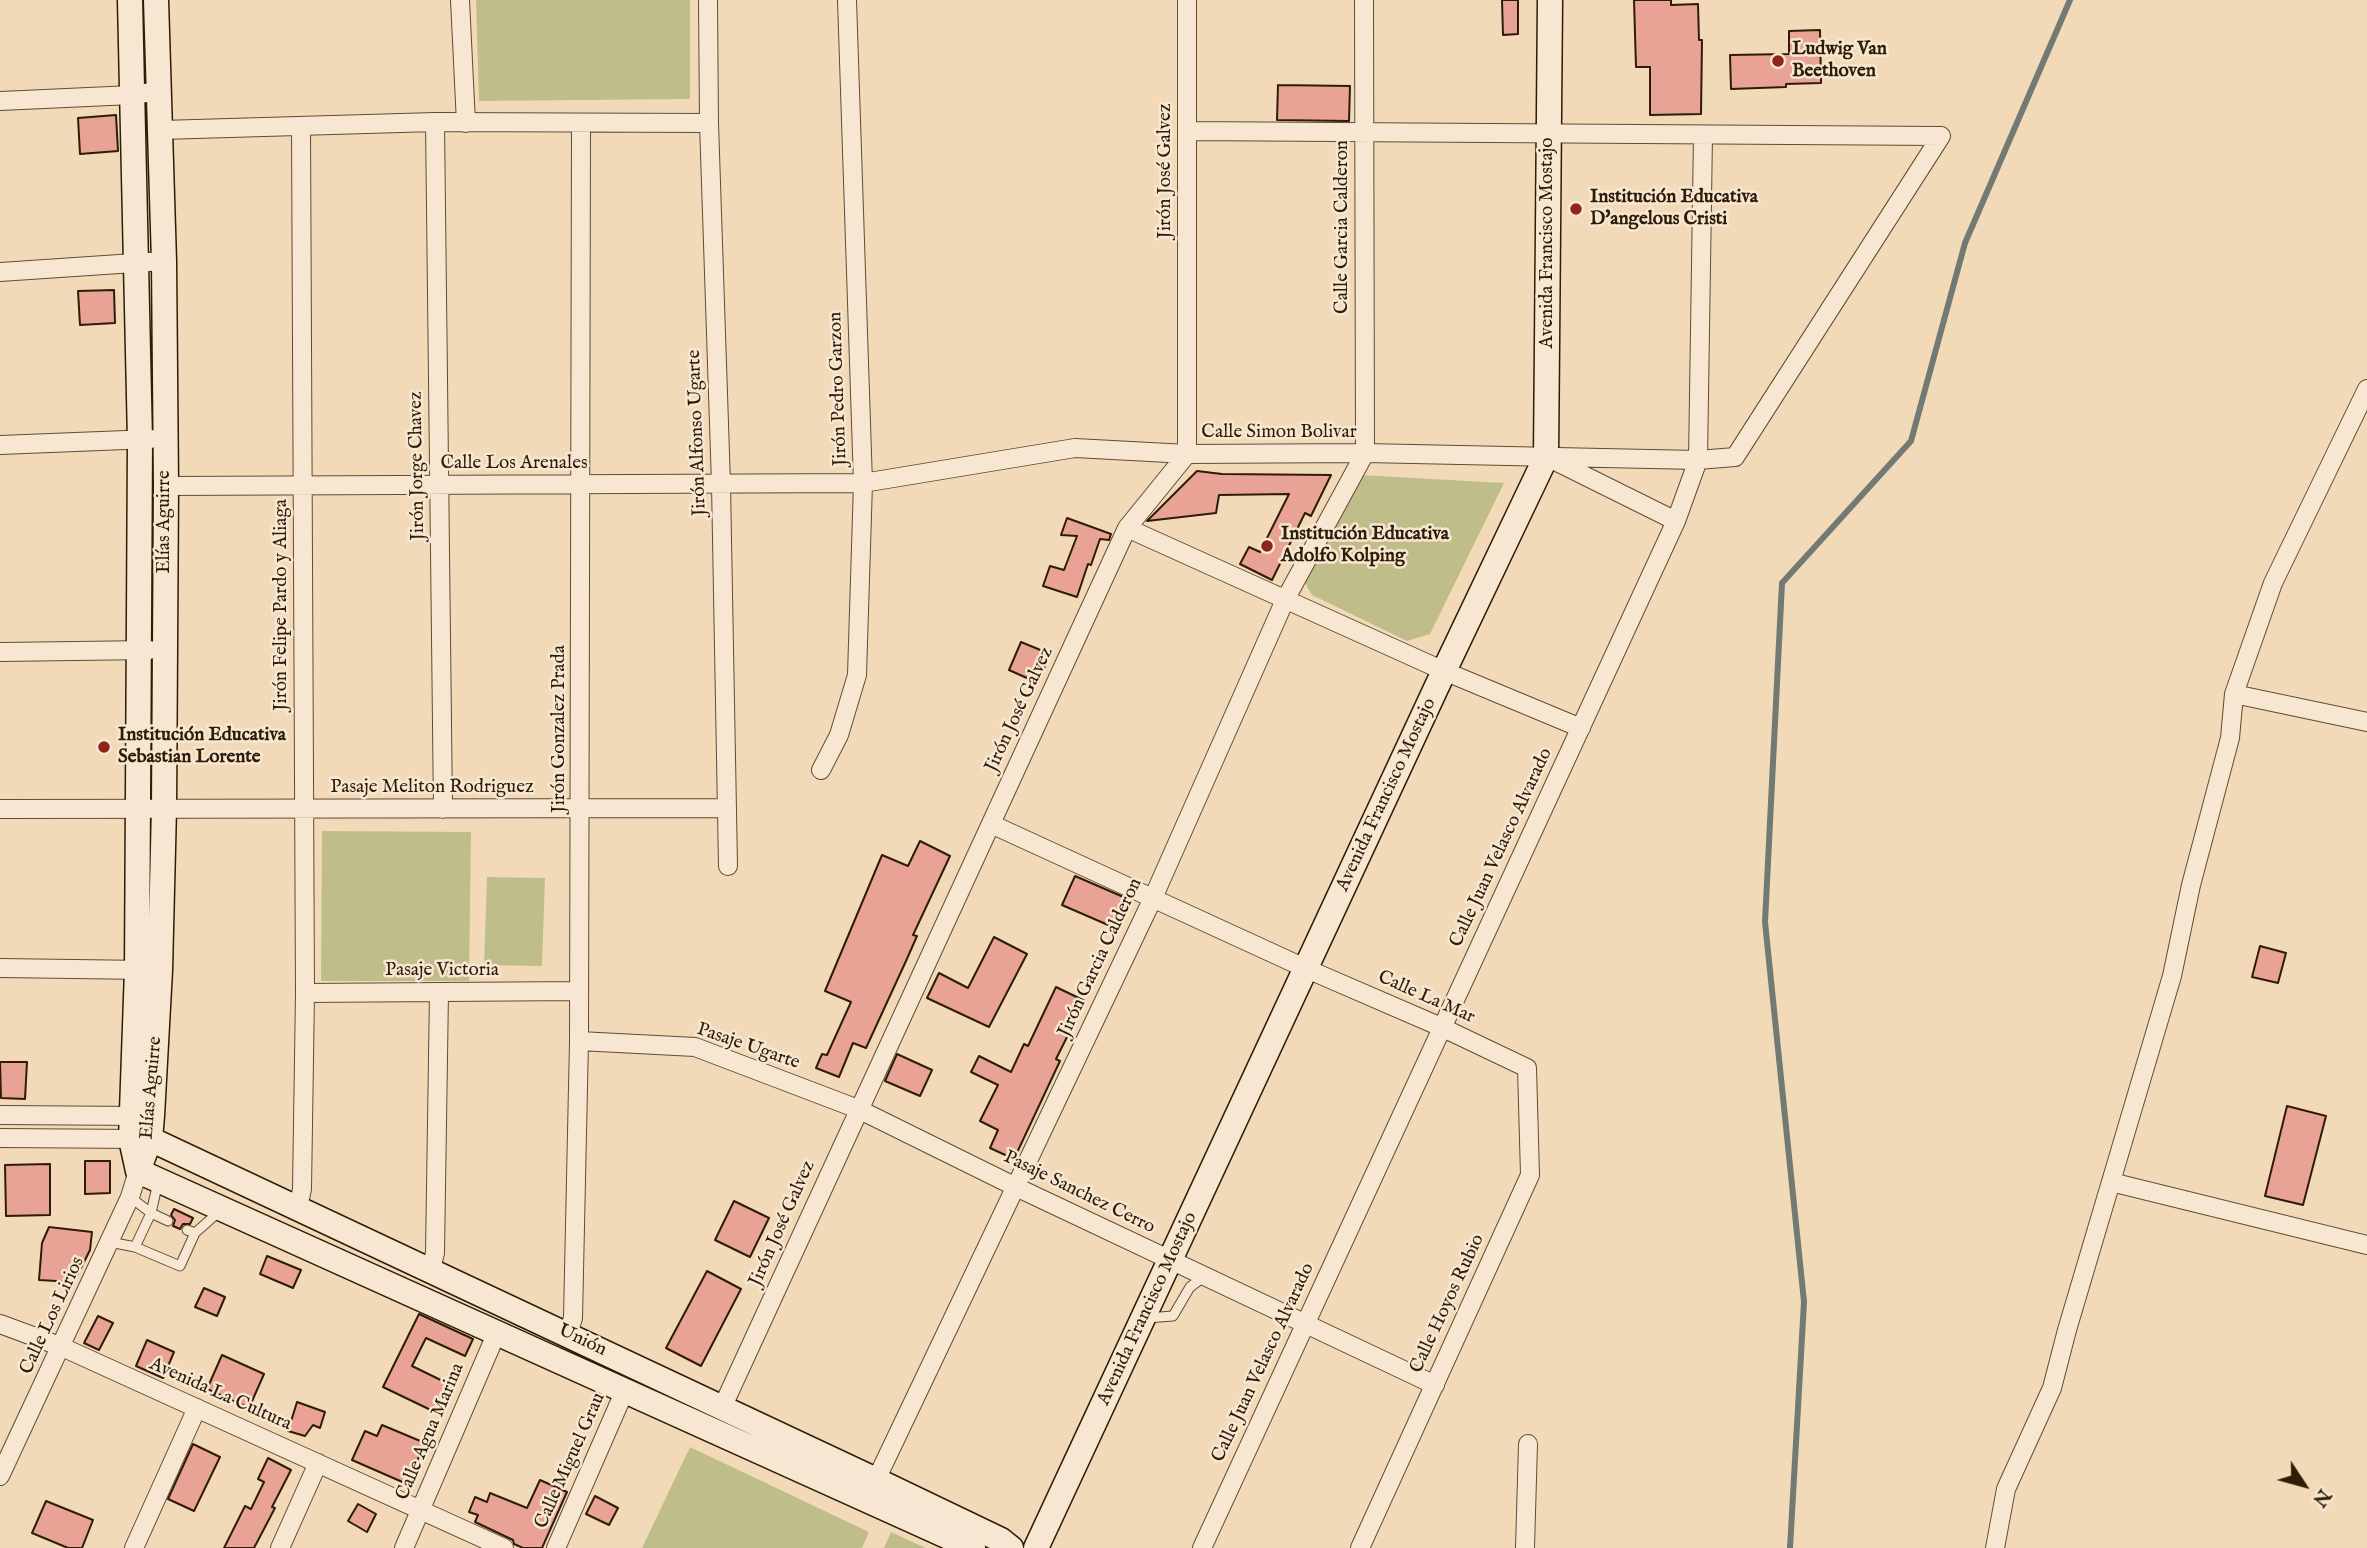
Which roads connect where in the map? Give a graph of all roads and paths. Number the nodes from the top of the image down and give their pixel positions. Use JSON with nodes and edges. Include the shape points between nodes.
{"nodes":[{"id":1,"x":130,"y":0,"type":"edge"},
{"id":2,"x":156,"y":0,"type":"edge"},
{"id":3,"x":460,"y":0,"type":"edge"},
{"id":4,"x":708,"y":0,"type":"edge"},
{"id":5,"x":847,"y":0,"type":"edge"},
{"id":6,"x":1187,"y":0,"type":"edge"},
{"id":7,"x":1364,"y":0,"type":"edge"},
{"id":8,"x":1550,"y":0,"type":"edge"},
{"id":9,"x":159,"y":91,"type":"junction"},
{"id":10,"x":132,"y":95,"type":"junction"},
{"id":11,"x":0,"y":101,"type":"edge"},
{"id":12,"x":435,"y":122,"type":"junction"},
{"id":13,"x":466,"y":123,"type":"junction"},
{"id":14,"x":581,"y":123,"type":"junction"},
{"id":15,"x":709,"y":123,"type":"junction"},
{"id":16,"x":301,"y":127,"type":"junction"},
{"id":17,"x":161,"y":130,"type":"junction"},
{"id":18,"x":1187,"y":131,"type":"junction"},
{"id":19,"x":1364,"y":132,"type":"junction"},
{"id":20,"x":1549,"y":134,"type":"junction"},
{"id":21,"x":1703,"y":135,"type":"junction"},
{"id":22,"x":164,"y":261,"type":"junction"},
{"id":23,"x":137,"y":264,"type":"junction"},
{"id":24,"x":0,"y":272,"type":"edge"},
{"id":25,"x":2367,"y":389,"type":"edge"},
{"id":26,"x":165,"y":437,"type":"junction"},
{"id":27,"x":140,"y":440,"type":"junction"},
{"id":28,"x":0,"y":445,"type":"edge"},
{"id":29,"x":1365,"y":453,"type":"junction"},
{"id":30,"x":1187,"y":454,"type":"junction"},
{"id":31,"x":1546,"y":457,"type":"junction"},
{"id":32,"x":1698,"y":460,"type":"junction"},
{"id":33,"x":863,"y":483,"type":"junction"},
{"id":34,"x":582,"y":484,"type":"junction"},
{"id":35,"x":722,"y":484,"type":"junction"},
{"id":36,"x":303,"y":485,"type":"junction"},
{"id":37,"x":439,"y":485,"type":"junction"},
{"id":38,"x":166,"y":486,"type":"junction"},
{"id":39,"x":1676,"y":521,"type":"junction"},
{"id":40,"x":1127,"y":528,"type":"junction"},
{"id":41,"x":1285,"y":600,"type":"junction"},
{"id":42,"x":139,"y":650,"type":"junction"},
{"id":43,"x":164,"y":650,"type":"junction"},
{"id":44,"x":0,"y":652,"type":"edge"},
{"id":45,"x":1444,"y":671,"type":"junction"},
{"id":46,"x":2234,"y":694,"type":"junction"},
{"id":47,"x":2367,"y":722,"type":"edge"},
{"id":48,"x":1581,"y":728,"type":"junction"},
{"id":49,"x":821,"y":770,"type":"dead end"},
{"id":50,"x":164,"y":808,"type":"junction"},
{"id":51,"x":727,"y":808,"type":"junction"},
{"id":52,"x":0,"y":809,"type":"edge"},
{"id":53,"x":137,"y":809,"type":"junction"},
{"id":54,"x":304,"y":809,"type":"junction"},
{"id":55,"x":443,"y":809,"type":"junction"},
{"id":56,"x":580,"y":809,"type":"junction"},
{"id":57,"x":991,"y":824,"type":"junction"},
{"id":58,"x":728,"y":866,"type":"dead end"},
{"id":59,"x":1153,"y":898,"type":"junction"},
{"id":60,"x":0,"y":968,"type":"edge"},
{"id":61,"x":1307,"y":969,"type":"junction"},
{"id":62,"x":149,"y":970,"type":"junction"},
{"id":63,"x":579,"y":991,"type":"junction"},
{"id":64,"x":439,"y":992,"type":"junction"},
{"id":65,"x":305,"y":993,"type":"junction"},
{"id":66,"x":1441,"y":1027,"type":"junction"},
{"id":67,"x":579,"y":1041,"type":"junction"},
{"id":68,"x":1527,"y":1068,"type":"joint"},
{"id":69,"x":858,"y":1109,"type":"junction"},
{"id":70,"x":0,"y":1115,"type":"edge"},
{"id":71,"x":141,"y":1127,"type":"junction"},
{"id":72,"x":0,"y":1138,"type":"edge"},
{"id":73,"x":148,"y":1175,"type":"junction"},
{"id":74,"x":2111,"y":1182,"type":"junction"},
{"id":75,"x":1016,"y":1187,"type":"junction"},
{"id":76,"x":130,"y":1197,"type":"junction"},
{"id":77,"x":298,"y":1208,"type":"junction"},
{"id":78,"x":223,"y":1209,"type":"junction"},
{"id":79,"x":151,"y":1213,"type":"junction"},
{"id":80,"x":168,"y":1221,"type":"dead end"},
{"id":81,"x":110,"y":1242,"type":"junction"},
{"id":82,"x":2367,"y":1245,"type":"edge"},
{"id":83,"x":135,"y":1247,"type":"junction"},
{"id":84,"x":1171,"y":1260,"type":"junction"},
{"id":85,"x":431,"y":1269,"type":"junction"},
{"id":86,"x":1205,"y":1276,"type":"junction"},
{"id":87,"x":1144,"y":1318,"type":"junction"},
{"id":88,"x":0,"y":1324,"type":"edge"},
{"id":89,"x":1306,"y":1324,"type":"junction"},
{"id":90,"x":497,"y":1332,"type":"junction"},
{"id":91,"x":568,"y":1334,"type":"junction"},
{"id":92,"x":62,"y":1347,"type":"junction"},
{"id":93,"x":1435,"y":1385,"type":"junction"},
{"id":94,"x":625,"y":1390,"type":"junction"},
{"id":95,"x":197,"y":1408,"type":"junction"},
{"id":96,"x":722,"y":1408,"type":"junction"},
{"id":97,"x":1528,"y":1444,"type":"dead end"},
{"id":98,"x":318,"y":1463,"type":"junction"},
{"id":99,"x":0,"y":1476,"type":"edge"},
{"id":100,"x":876,"y":1480,"type":"junction"},
{"id":101,"x":420,"y":1510,"type":"junction"},
{"id":102,"x":134,"y":1548,"type":"edge"},
{"id":103,"x":280,"y":1548,"type":"edge"},
{"id":104,"x":404,"y":1548,"type":"edge"},
{"id":105,"x":504,"y":1548,"type":"edge"},
{"id":106,"x":556,"y":1548,"type":"edge"},
{"id":107,"x":973,"y":1548,"type":"edge"},
{"id":108,"x":1011,"y":1548,"type":"edge"},
{"id":109,"x":1036,"y":1548,"type":"edge"},
{"id":110,"x":1202,"y":1548,"type":"edge"},
{"id":111,"x":1360,"y":1548,"type":"edge"},
{"id":112,"x":1525,"y":1548,"type":"edge"},
{"id":113,"x":1995,"y":1548,"type":"edge"}],
"edges":[{"from":1,"to":10,"type":"street","name":"Elías Aguirre"},
{"from":2,"to":9,"type":"street","name":"Elías Aguirre"},
{"from":3,"to":13,"type":"street"},
{"from":4,"to":15,"type":"street","name":"Jirón Alfonso Ugarte"},
{"from":5,"to":33,"type":"street","name":"Jirón Pedro Garzon"},
{"from":6,"to":18,"type":"street","name":"Jirón José Galvez"},
{"from":7,"to":19,"type":"street","name":"Calle Garcia Calderon"},
{"from":8,"to":20,"type":"street","name":"Avenida Francisco Mostajo"},
{"from":9,"to":10,"type":"street"},
{"from":9,"to":17,"type":"street","name":"Elías Aguirre"},
{"from":10,"to":11,"type":"street"},
{"from":10,"to":23,"type":"street","name":"Elías Aguirre"},
{"from":12,"to":13,"type":"street"},
{"from":12,"to":16,"type":"street"},
{"from":12,"to":37,"type":"street","name":"Jirón Jorge Chavez"},
{"from":13,"to":14,"type":"street"},
{"from":14,"to":15,"type":"street"},
{"from":14,"to":34,"type":"street","name":"Jirón Gonzalez Prada"},
{"from":15,"to":35,"type":"street","name":"Jirón Alfonso Ugarte"},
{"from":16,"to":17,"type":"street"},
{"from":16,"to":36,"type":"street","name":"Jirón Felipe Pardo y Aliaga"},
{"from":17,"to":22,"type":"street","name":"Elías Aguirre"},
{"from":18,"to":19,"type":"street"},
{"from":18,"to":30,"type":"street","name":"Jirón José Galvez"},
{"from":19,"to":20,"type":"street"},
{"from":19,"to":29,"type":"street","name":"Calle Garcia Calderon"},
{"from":20,"to":21,"type":"street"},
{"from":20,"to":31,"type":"street","name":"Avenida Francisco Mostajo"},
{"from":21,"to":32,"type":"street","name":"Calle Juan Velasco Alvarado"},
{"from":21,"to":32,"type":"street","name":"Calle Simon Bolivar","via":[[1941,136],[1735,457]]},
{"from":22,"to":23,"type":"street"},
{"from":22,"to":26,"type":"street","name":"Elías Aguirre"},
{"from":23,"to":24,"type":"street"},
{"from":23,"to":27,"type":"street","name":"Elías Aguirre"},
{"from":25,"to":46,"type":"street","via":[[2273,583]]},
{"from":26,"to":27,"type":"street"},
{"from":26,"to":38,"type":"street","name":"Elías Aguirre"},
{"from":27,"to":28,"type":"street"},
{"from":27,"to":42,"type":"street","name":"Elías Aguirre"},
{"from":29,"to":30,"type":"street","name":"Calle Simon Bolivar"},
{"from":29,"to":31,"type":"street","name":"Calle Simon Bolivar"},
{"from":29,"to":41,"type":"street","name":"Jirón Garcia Calderon"},
{"from":30,"to":33,"type":"street","name":"Calle Simon Bolivar","via":[[1075,448]]},
{"from":30,"to":40,"type":"street","name":"Jirón José Galvez"},
{"from":31,"to":32,"type":"street","name":"Calle Simon Bolivar"},
{"from":31,"to":39,"type":"street"},
{"from":31,"to":45,"type":"street","name":"Avenida Francisco Mostajo"},
{"from":32,"to":39,"type":"street","name":"Calle Juan Velasco Alvarado"},
{"from":33,"to":35,"type":"street","name":"Calle Los Arenales"},
{"from":33,"to":49,"type":"street","name":"Jirón Pedro Garzon","via":[[857,675],[839,735]]},
{"from":34,"to":35,"type":"street","name":"Calle Los Arenales"},
{"from":34,"to":37,"type":"street","name":"Calle Los Arenales"},
{"from":34,"to":56,"type":"street","name":"Jirón Gonzalez Prada"},
{"from":35,"to":51,"type":"street","name":"Jirón Alfonso Ugarte"},
{"from":36,"to":37,"type":"street","name":"Calle Los Arenales"},
{"from":36,"to":38,"type":"street","name":"Calle Los Arenales"},
{"from":36,"to":54,"type":"street","name":"Jirón Felipe Pardo y Aliaga"},
{"from":37,"to":55,"type":"street","name":"Jirón Jorge Chavez"},
{"from":38,"to":43,"type":"street","name":"Elías Aguirre"},
{"from":39,"to":48,"type":"street","name":"Calle Juan Velasco Alvarado"},
{"from":40,"to":41,"type":"street"},
{"from":40,"to":57,"type":"street","name":"Jirón José Galvez"},
{"from":41,"to":45,"type":"street"},
{"from":41,"to":59,"type":"street","name":"Jirón Garcia Calderon"},
{"from":42,"to":43,"type":"street"},
{"from":42,"to":44,"type":"street"},
{"from":42,"to":53,"type":"street","name":"Elías Aguirre"},
{"from":43,"to":50,"type":"street","name":"Elías Aguirre"},
{"from":45,"to":48,"type":"street"},
{"from":45,"to":61,"type":"street","name":"Avenida Francisco Mostajo"},
{"from":46,"to":47,"type":"street"},
{"from":46,"to":74,"type":"street","via":[[2230,738],[2172,976]]},
{"from":48,"to":66,"type":"street","name":"Calle Juan Velasco Alvarado"},
{"from":50,"to":53,"type":"street","name":"Pasaje Meliton Rodriguez"},
{"from":50,"to":54,"type":"street","name":"Pasaje Meliton Rodriguez"},
{"from":50,"to":62,"type":"street","name":"Elías Aguirre"},
{"from":51,"to":56,"type":"street","name":"Pasaje Meliton Rodriguez"},
{"from":51,"to":58,"type":"street","name":"Jirón Alfonso Ugarte"},
{"from":52,"to":53,"type":"street","name":"Pasaje Meliton Rodriguez"},
{"from":53,"to":62,"type":"street","name":"Elías Aguirre"},
{"from":54,"to":55,"type":"street","name":"Pasaje Meliton Rodriguez"},
{"from":54,"to":65,"type":"street","name":"Jirón Felipe Pardo y Aliaga"},
{"from":55,"to":56,"type":"street","name":"Pasaje Meliton Rodriguez"},
{"from":56,"to":63,"type":"street","name":"Jirón Gonzalez Prada"},
{"from":57,"to":59,"type":"street","name":"Calle La Mar"},
{"from":57,"to":69,"type":"street","name":"Jirón José Galvez"},
{"from":59,"to":61,"type":"street","name":"Calle La Mar"},
{"from":59,"to":75,"type":"street","name":"Jirón Garcia Calderon"},
{"from":60,"to":62,"type":"street"},
{"from":61,"to":66,"type":"street","name":"Calle La Mar"},
{"from":61,"to":84,"type":"street","name":"Avenida Francisco Mostajo"},
{"from":62,"to":71,"type":"street","name":"Elías Aguirre"},
{"from":63,"to":64,"type":"street","name":"Pasaje Victoria"},
{"from":63,"to":67,"type":"street","name":"Jirón Gonzalez Prada"},
{"from":64,"to":65,"type":"street","name":"Pasaje Victoria"},
{"from":64,"to":85,"type":"street","via":[[435,1253]]},
{"from":65,"to":77,"type":"street","name":"Jirón Felipe Pardo y Aliaga"},
{"from":66,"to":68,"type":"street","name":"Calle La Mar"},
{"from":66,"to":89,"type":"street","name":"Calle Juan Velasco Alvarado"},
{"from":67,"to":69,"type":"street","name":"Pasaje Ugarte","via":[[695,1047]]},
{"from":67,"to":91,"type":"street","name":"Jirón Gonzalez Prada","via":[[573,1318]]},
{"from":68,"to":93,"type":"street","name":"Calle Hoyos Rubio","via":[[1531,1175]]},
{"from":69,"to":75,"type":"street","name":"Pasaje Sanchez Cerro"},
{"from":69,"to":96,"type":"street","name":"Jirón José Galvez"},
{"from":70,"to":71,"type":"street"},
{"from":71,"to":72,"type":"street"},
{"from":71,"to":73,"type":"street","name":"Elías Aguirre"},
{"from":71,"to":77,"type":"street","name":"Unión"},
{"from":73,"to":76,"type":"street","name":"Calle Los Lirios"},
{"from":73,"to":78,"type":"street","name":"Unión"},
{"from":73,"to":79,"type":"lane"},
{"from":74,"to":82,"type":"street"},
{"from":74,"to":113,"type":"street","via":[[2052,1388],[2006,1489]]},
{"from":75,"to":84,"type":"street","name":"Pasaje Sanchez Cerro"},
{"from":75,"to":100,"type":"street","name":"Jirón Garcia Calderon"},
{"from":76,"to":79,"type":"lane"},
{"from":76,"to":81,"type":"street","name":"Calle Los Lirios"},
{"from":77,"to":85,"type":"street","name":"Unión"},
{"from":78,"to":83,"type":"lane","via":[[191,1231],[180,1266]]},
{"from":78,"to":90,"type":"street","name":"Unión"},
{"from":79,"to":80,"type":"lane"},
{"from":79,"to":83,"type":"lane"},
{"from":81,"to":83,"type":"lane"},
{"from":81,"to":92,"type":"street","name":"Calle Los Lirios"},
{"from":84,"to":86,"type":"street","name":"Pasaje Sanchez Cerro"},
{"from":84,"to":87,"type":"street","name":"Avenida Francisco Mostajo"},
{"from":85,"to":91,"type":"street","name":"Unión"},
{"from":86,"to":87,"type":"lane","via":[[1190,1287],[1173,1316]]},
{"from":86,"to":89,"type":"street","name":"Pasaje Sanchez Cerro"},
{"from":87,"to":109,"type":"street","name":"Avenida Francisco Mostajo"},
{"from":88,"to":92,"type":"street","name":"Avenida La Cultura"},
{"from":89,"to":93,"type":"street","name":"Pasaje Sanchez Cerro"},
{"from":89,"to":110,"type":"street","name":"Calle Juan Velasco Alvarado"},
{"from":90,"to":94,"type":"street","name":"Unión"},
{"from":90,"to":101,"type":"street","name":"Calle Agua Marina"},
{"from":91,"to":96,"type":"street","name":"Unión"},
{"from":92,"to":95,"type":"street","name":"Avenida La Cultura"},
{"from":92,"to":99,"type":"street","name":"Calle Los Lirios"},
{"from":93,"to":111,"type":"street","name":"Calle Hoyos Rubio"},
{"from":94,"to":106,"type":"street","name":"Calle Miguel Grau"},
{"from":94,"to":107,"type":"street","name":"Unión"},
{"from":95,"to":98,"type":"street","name":"Avenida La Cultura"},
{"from":95,"to":102,"type":"street"},
{"from":96,"to":100,"type":"street","name":"Unión"},
{"from":97,"to":112,"type":"street"},
{"from":98,"to":101,"type":"street","name":"Avenida La Cultura"},
{"from":98,"to":103,"type":"street"},
{"from":100,"to":108,"type":"street","name":"Unión"},
{"from":101,"to":104,"type":"street","name":"Calle Agua Marina"},
{"from":101,"to":105,"type":"street","name":"Avenida La Cultura"}]}
